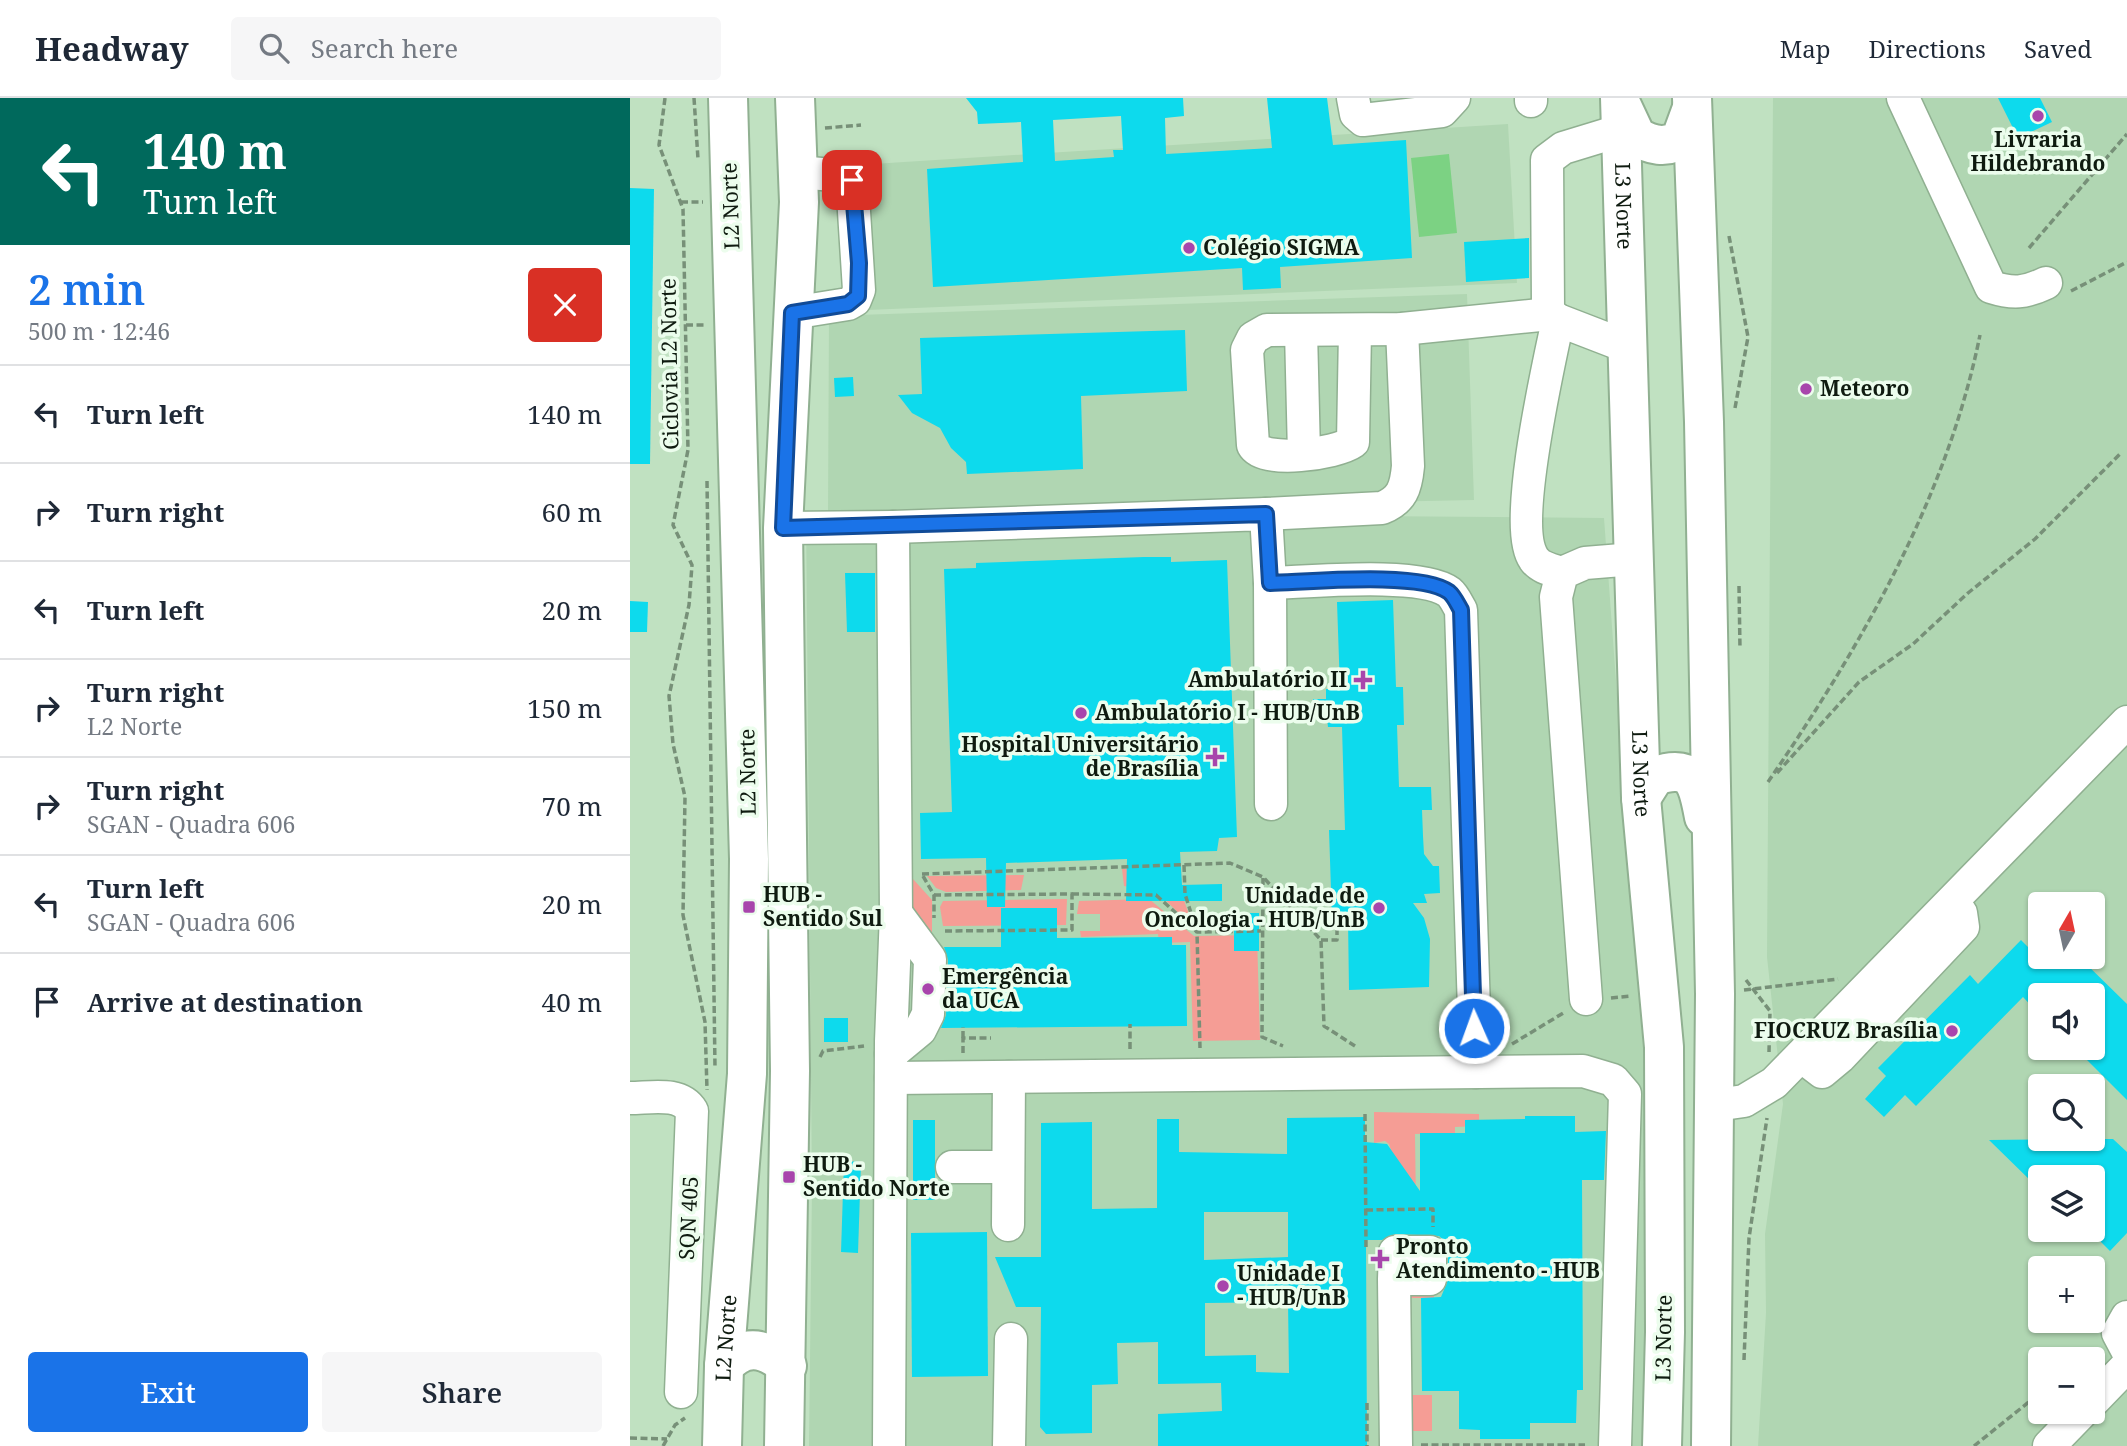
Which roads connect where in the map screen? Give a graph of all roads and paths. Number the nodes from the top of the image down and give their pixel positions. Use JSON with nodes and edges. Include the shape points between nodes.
{"nodes":[{"id":1,"x":665,"y":98,"type":"edge"},
{"id":2,"x":694,"y":98,"type":"edge"},
{"id":3,"x":729,"y":98,"type":"edge"},
{"id":4,"x":1353,"y":98,"type":"edge"},
{"id":5,"x":1454,"y":98,"type":"edge"},
{"id":6,"x":1903,"y":98,"type":"edge"},
{"id":7,"x":1692,"y":103,"type":"edge"},
{"id":8,"x":1407,"y":107,"type":"edge"},
{"id":9,"x":1621,"y":111,"type":"edge"},
{"id":10,"x":795,"y":114,"type":"edge"},
{"id":11,"x":861,"y":125,"type":"dead end"},
{"id":12,"x":2127,"y":134,"type":"edge"},
{"id":13,"x":698,"y":167,"type":"dead end"},
{"id":14,"x":796,"y":172,"type":"junction"},
{"id":15,"x":701,"y":192,"type":"dead end"},
{"id":16,"x":704,"y":202,"type":"dead end"},
{"id":17,"x":1728,"y":234,"type":"dead end"},
{"id":18,"x":2029,"y":248,"type":"dead end"},
{"id":19,"x":2127,"y":262,"type":"edge"},
{"id":20,"x":2056,"y":288,"type":"joint"},
{"id":21,"x":792,"y":313,"type":"junction"},
{"id":22,"x":1554,"y":317,"type":"junction"},
{"id":23,"x":686,"y":325,"type":"junction"},
{"id":24,"x":709,"y":325,"type":"dead end"},
{"id":25,"x":1402,"y":328,"type":"junction"},
{"id":26,"x":1300,"y":331,"type":"junction"},
{"id":27,"x":1355,"y":331,"type":"junction"},
{"id":28,"x":1980,"y":335,"type":"dead end"},
{"id":29,"x":1628,"y":347,"type":"junction"},
{"id":30,"x":1733,"y":419,"type":"dead end"},
{"id":31,"x":2121,"y":453,"type":"dead end"},
{"id":32,"x":1304,"y":454,"type":"junction"},
{"id":33,"x":707,"y":478,"type":"dead end"},
{"id":34,"x":1266,"y":514,"type":"junction"},
{"id":35,"x":893,"y":527,"type":"junction"},
{"id":36,"x":783,"y":528,"type":"junction"},
{"id":37,"x":1634,"y":559,"type":"junction"},
{"id":38,"x":1562,"y":573,"type":"junction"},
{"id":39,"x":1739,"y":576,"type":"dead end"},
{"id":40,"x":1270,"y":583,"type":"junction"},
{"id":41,"x":1741,"y":657,"type":"dead end"},
{"id":42,"x":2127,"y":722,"type":"edge"},
{"id":43,"x":1641,"y":798,"type":"junction"},
{"id":44,"x":1271,"y":804,"type":"dead end"},
{"id":45,"x":1710,"y":850,"type":"junction"},
{"id":46,"x":1184,"y":865,"type":"junction"},
{"id":47,"x":909,"y":874,"type":"dead end"},
{"id":48,"x":922,"y":874,"type":"junction"},
{"id":49,"x":1263,"y":877,"type":"junction"},
{"id":50,"x":1072,"y":894,"type":"junction"},
{"id":51,"x":1953,"y":903,"type":"junction"},
{"id":52,"x":1337,"y":925,"type":"dead end"},
{"id":53,"x":1072,"y":930,"type":"junction"},
{"id":54,"x":934,"y":931,"type":"dead end"},
{"id":55,"x":1261,"y":931,"type":"junction"},
{"id":56,"x":1197,"y":932,"type":"junction"},
{"id":57,"x":1072,"y":937,"type":"dead end"},
{"id":58,"x":1321,"y":940,"type":"junction"},
{"id":59,"x":1881,"y":974,"type":"junction"},
{"id":60,"x":1728,"y":985,"type":"junction"},
{"id":61,"x":1752,"y":989,"type":"junction"},
{"id":62,"x":1639,"y":996,"type":"dead end"},
{"id":63,"x":1586,"y":999,"type":"junction"},
{"id":64,"x":1130,"y":1024,"type":"dead end"},
{"id":65,"x":963,"y":1027,"type":"dead end"},
{"id":66,"x":963,"y":1038,"type":"junction"},
{"id":67,"x":991,"y":1038,"type":"dead end"},
{"id":68,"x":1356,"y":1047,"type":"dead end"},
{"id":69,"x":1280,"y":1052,"type":"dead end"},
{"id":70,"x":1130,"y":1054,"type":"dead end"},
{"id":71,"x":1200,"y":1054,"type":"dead end"},
{"id":72,"x":963,"y":1055,"type":"dead end"},
{"id":73,"x":1801,"y":1056,"type":"junction"},
{"id":74,"x":883,"y":1059,"type":"junction"},
{"id":75,"x":1475,"y":1064,"type":"junction"},
{"id":76,"x":815,"y":1066,"type":"dead end"},
{"id":77,"x":1009,"y":1077,"type":"junction"},
{"id":78,"x":708,"y":1078,"type":"junction"},
{"id":79,"x":1774,"y":1083,"type":"junction"},
{"id":80,"x":630,"y":1098,"type":"edge"},
{"id":81,"x":697,"y":1098,"type":"junction"},
{"id":82,"x":1716,"y":1105,"type":"junction"},
{"id":83,"x":1365,"y":1114,"type":"dead end"},
{"id":84,"x":952,"y":1167,"type":"dead end"},
{"id":85,"x":1008,"y":1167,"type":"junction"},
{"id":86,"x":1366,"y":1210,"type":"junction"},
{"id":87,"x":1007,"y":1224,"type":"dead end"},
{"id":88,"x":1433,"y":1237,"type":"dead end"},
{"id":89,"x":1366,"y":1247,"type":"dead end"},
{"id":90,"x":1394,"y":1279,"type":"dead end"},
{"id":91,"x":2127,"y":1317,"type":"edge"},
{"id":92,"x":1011,"y":1339,"type":"dead end"},
{"id":93,"x":2127,"y":1350,"type":"edge"},
{"id":94,"x":724,"y":1366,"type":"junction"},
{"id":95,"x":787,"y":1366,"type":"junction"},
{"id":96,"x":2127,"y":1366,"type":"edge"},
{"id":97,"x":1743,"y":1367,"type":"dead end"},
{"id":98,"x":2105,"y":1389,"type":"edge"},
{"id":99,"x":2028,"y":1403,"type":"edge"},
{"id":100,"x":684,"y":1405,"type":"joint"},
{"id":101,"x":2070,"y":1424,"type":"edge"},
{"id":102,"x":630,"y":1438,"type":"edge"},
{"id":103,"x":667,"y":1439,"type":"junction"},
{"id":104,"x":663,"y":1446,"type":"edge"},
{"id":105,"x":722,"y":1446,"type":"edge"},
{"id":106,"x":784,"y":1446,"type":"edge"},
{"id":107,"x":889,"y":1446,"type":"edge"},
{"id":108,"x":1009,"y":1446,"type":"edge"},
{"id":109,"x":1396,"y":1446,"type":"edge"},
{"id":110,"x":1615,"y":1446,"type":"edge"},
{"id":111,"x":1662,"y":1446,"type":"edge"},
{"id":112,"x":1711,"y":1446,"type":"edge"},
{"id":113,"x":1975,"y":1446,"type":"edge"},
{"id":114,"x":2049,"y":1446,"type":"edge"}],
"edges":[{"from":1,"to":23,"type":"path","name":"Ciclovia L2 Norte","via":[[659,145],[683,208]]},
{"from":2,"to":13,"type":"path"},
{"from":3,"to":94,"type":"main road","name":"L2 Norte","via":[[750,859],[747,1074]]},
{"from":4,"to":8,"type":"street","via":[[1356,114],[1363,120]]},
{"from":5,"to":8,"type":"street","via":[[1442,111]]},
{"from":6,"to":20,"type":"street","via":[[1991,286],[2026,293]]},
{"from":7,"to":9,"type":"main road","via":[[1681,138],[1669,145],[1636,136]]},
{"from":7,"to":45,"type":"main road","via":[[1704,422]]},
{"from":9,"to":22,"type":"street","via":[[1547,160],[1546,228]]},
{"from":9,"to":29,"type":"main road","name":"L3 Norte"},
{"from":10,"to":11,"type":"path"},
{"from":10,"to":14,"type":"main road","name":"L2 Norte"},
{"from":12,"to":18,"type":"path"},
{"from":14,"to":21,"type":"main road","name":"L2 Norte","via":[[799,202]]},
{"from":14,"to":21,"type":"street","via":[[852,180],[859,290],[848,304]]},
{"from":15,"to":16,"type":"path"},
{"from":17,"to":30,"type":"path","via":[[1748,337]]},
{"from":19,"to":20,"type":"path"},
{"from":21,"to":36,"type":"main road","name":"L2 Norte"},
{"from":22,"to":25,"type":"street"},
{"from":22,"to":29,"type":"street"},
{"from":22,"to":38,"type":"street","via":[[1526,507],[1532,557]]},
{"from":23,"to":24,"type":"path"},
{"from":23,"to":78,"type":"path","name":"Ciclovia L2 Norte","via":[[688,450],[673,525],[692,565],[689,605],[669,696],[673,744],[685,797],[683,915],[705,1022]]},
{"from":25,"to":27,"type":"street"},
{"from":25,"to":34,"type":"street","via":[[1408,466],[1406,485],[1397,502],[1382,508]]},
{"from":26,"to":27,"type":"street"},
{"from":26,"to":32,"type":"street"},
{"from":26,"to":32,"type":"street","via":[[1267,331],[1253,338],[1247,350],[1252,445],[1266,456]]},
{"from":27,"to":32,"type":"street","via":[[1353,442]]},
{"from":28,"to":31,"type":"path","via":[[1972,374],[1922,516],[1867,626],[1768,782],[1859,682],[1913,645],[2035,539]]},
{"from":29,"to":37,"type":"main road","name":"L3 Norte"},
{"from":33,"to":78,"type":"path","via":[[715,1077]]},
{"from":34,"to":35,"type":"street"},
{"from":34,"to":40,"type":"street"},
{"from":35,"to":36,"type":"street"},
{"from":35,"to":74,"type":"street","via":[[896,913]]},
{"from":36,"to":95,"type":"main road","name":"L2 Norte","via":[[790,1071]]},
{"from":37,"to":38,"type":"street","via":[[1585,563]]},
{"from":37,"to":43,"type":"main road","name":"L3 Norte"},
{"from":38,"to":63,"type":"street","via":[[1556,597]]},
{"from":39,"to":41,"type":"path"},
{"from":40,"to":44,"type":"street"},
{"from":40,"to":75,"type":"street","via":[[1420,582],[1449,592],[1461,610]]},
{"from":42,"to":51,"type":"street"},
{"from":43,"to":45,"type":"main road","via":[[1655,776],[1673,773],[1694,779]]},
{"from":43,"to":111,"type":"main road","name":"L3 Norte","via":[[1664,1047]]},
{"from":45,"to":60,"type":"main road"},
{"from":46,"to":48,"type":"path"},
{"from":46,"to":49,"type":"path","via":[[1230,863]]},
{"from":46,"to":56,"type":"path","via":[[1185,894]]},
{"from":47,"to":48,"type":"path"},
{"from":48,"to":50,"type":"path","via":[[934,895]]},
{"from":49,"to":55,"type":"path"},
{"from":49,"to":58,"type":"path"},
{"from":50,"to":53,"type":"path"},
{"from":50,"to":56,"type":"path","via":[[1156,895]]},
{"from":51,"to":59,"type":"street"},
{"from":51,"to":73,"type":"street","via":[[1961,913],[1963,927],[1840,1057],[1822,1072]]},
{"from":52,"to":58,"type":"path","via":[[1337,940]]},
{"from":53,"to":54,"type":"path"},
{"from":53,"to":57,"type":"path"},
{"from":55,"to":56,"type":"path"},
{"from":55,"to":69,"type":"path","via":[[1262,1037],[1294,1051]]},
{"from":56,"to":71,"type":"path"},
{"from":58,"to":68,"type":"path","via":[[1325,1026]]},
{"from":59,"to":61,"type":"path"},
{"from":59,"to":73,"type":"street"},
{"from":60,"to":61,"type":"path"},
{"from":60,"to":61,"type":"path"},
{"from":60,"to":82,"type":"main road"},
{"from":61,"to":79,"type":"path","via":[[1770,1012],[1768,1039]]},
{"from":62,"to":63,"type":"path"},
{"from":63,"to":75,"type":"path"},
{"from":64,"to":70,"type":"path"},
{"from":65,"to":66,"type":"path"},
{"from":66,"to":67,"type":"path"},
{"from":66,"to":72,"type":"path"},
{"from":73,"to":79,"type":"street"},
{"from":74,"to":76,"type":"path","via":[[823,1051]]},
{"from":74,"to":77,"type":"street"},
{"from":74,"to":107,"type":"street"},
{"from":75,"to":77,"type":"street"},
{"from":75,"to":110,"type":"street","via":[[1583,1071],[1613,1080],[1625,1094]]},
{"from":77,"to":85,"type":"street"},
{"from":78,"to":81,"type":"path"},
{"from":78,"to":81,"type":"path","name":"Ciclovia L2 Norte"},
{"from":79,"to":82,"type":"street","via":[[1744,1101]]},
{"from":79,"to":97,"type":"path","via":[[1749,1238]]},
{"from":80,"to":81,"type":"street"},
{"from":81,"to":100,"type":"street","name":"SQN 405"},
{"from":82,"to":112,"type":"main road"},
{"from":83,"to":86,"type":"path"},
{"from":84,"to":85,"type":"street"},
{"from":85,"to":87,"type":"street"},
{"from":86,"to":88,"type":"path","via":[[1433,1209]]},
{"from":86,"to":89,"type":"path"},
{"from":90,"to":109,"type":"street"},
{"from":91,"to":93,"type":"street","via":[[2118,1333]]},
{"from":92,"to":108,"type":"street"},
{"from":94,"to":95,"type":"main road","via":[[736,1353],[745,1351],[769,1353]]},
{"from":94,"to":105,"type":"main road","name":"L2 Norte"},
{"from":95,"to":106,"type":"main road","name":"L2 Norte"},
{"from":96,"to":98,"type":"street"},
{"from":99,"to":113,"type":"path"},
{"from":100,"to":103,"type":"path"},
{"from":101,"to":114,"type":"street"},
{"from":102,"to":103,"type":"path"},
{"from":103,"to":104,"type":"path"}]}
